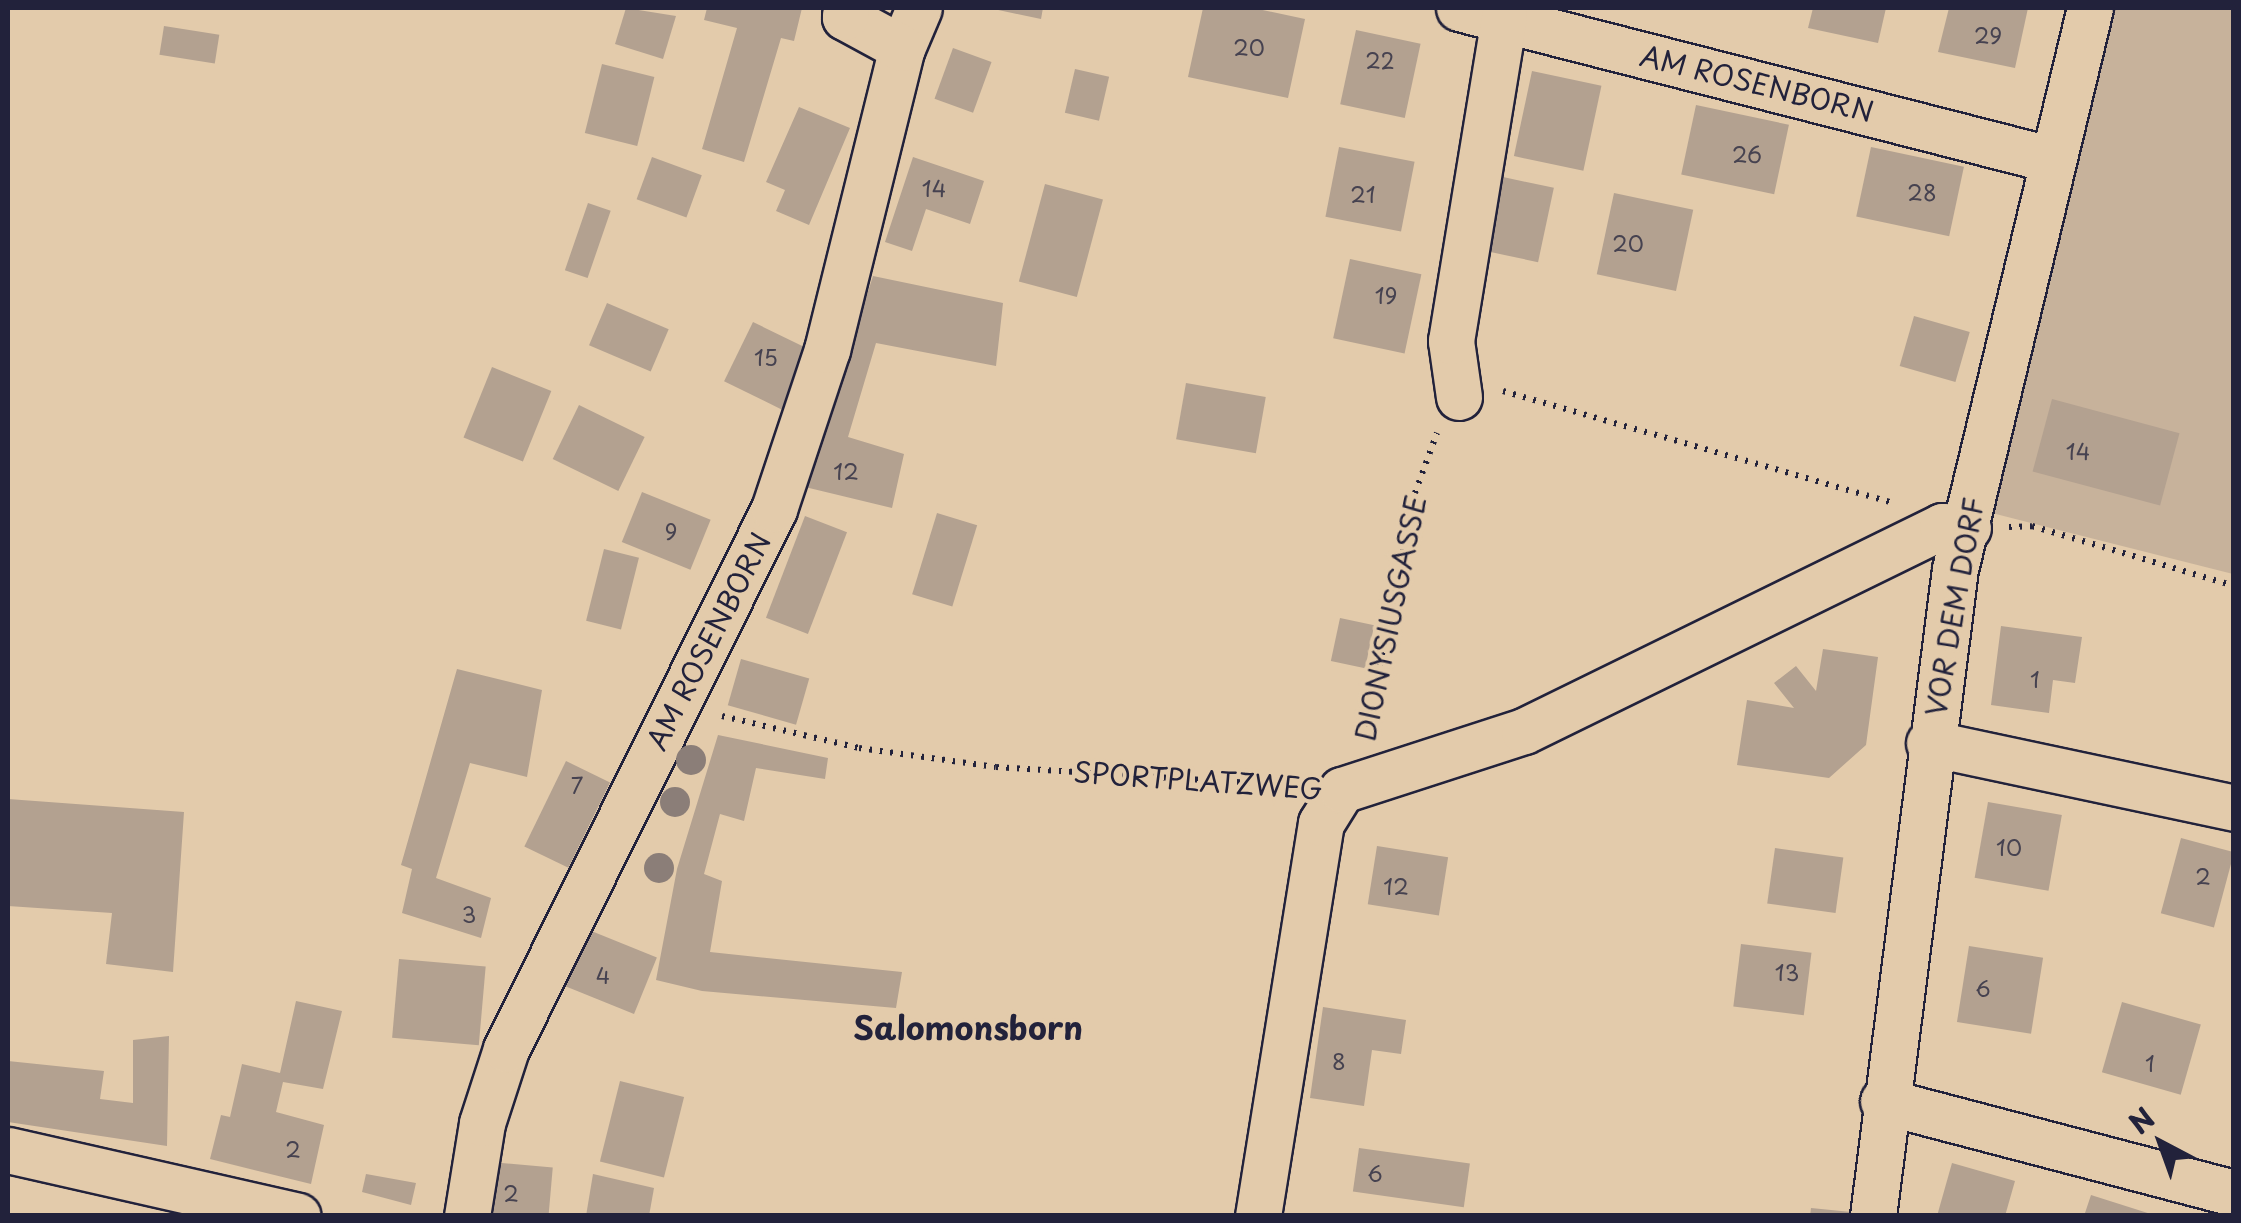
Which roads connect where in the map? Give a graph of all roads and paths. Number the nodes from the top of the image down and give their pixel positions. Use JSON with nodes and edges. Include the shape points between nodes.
{"nodes":[{"id":1,"x":846,"y":8,"type":"edge"},
{"id":2,"x":2090,"y":8,"type":"edge"},
{"id":3,"x":1474,"y":10,"type":"edge"},
{"id":4,"x":910,"y":28,"type":"edge"},
{"id":5,"x":2054,"y":160,"type":"junction"},
{"id":6,"x":1459,"y":397,"type":"junction"},
{"id":7,"x":1955,"y":527,"type":"junction"},
{"id":8,"x":2234,"y":586,"type":"edge"},
{"id":9,"x":682,"y":695,"type":"junction"},
{"id":10,"x":1930,"y":743,"type":"junction"},
{"id":11,"x":1342,"y":790,"type":"junction"},
{"id":12,"x":2234,"y":808,"type":"edge"},
{"id":13,"x":1883,"y":1101,"type":"junction"},
{"id":14,"x":8,"y":1150,"type":"edge"},
{"id":15,"x":2234,"y":1193,"type":"edge"},
{"id":16,"x":298,"y":1216,"type":"edge"},
{"id":17,"x":467,"y":1216,"type":"edge"},
{"id":18,"x":1258,"y":1216,"type":"edge"},
{"id":19,"x":1873,"y":1216,"type":"edge"}],
"edges":[{"from":1,"to":4,"type":"street","name":"AM ROSENBORN","via":[[845,16]]},
{"from":2,"to":5,"type":"street","name":"VOR DEM DORF"},
{"from":3,"to":5,"type":"street","name":"AM ROSENBORN"},
{"from":3,"to":6,"type":"street","via":[[1451,342]]},
{"from":4,"to":9,"type":"street","name":"AM ROSENBORN","via":[[827,350],[780,492]]},
{"from":5,"to":7,"type":"street","name":"VOR DEM DORF"},
{"from":6,"to":7,"type":"path","via":[[1492,388],[1914,509]]},
{"from":6,"to":11,"type":"path","name":"DIONYSIUSGASSE","via":[[1436,435],[1415,493],[1359,766]]},
{"from":7,"to":8,"type":"path","via":[[2032,526]]},
{"from":7,"to":10,"type":"street","name":"VOR DEM DORF"},
{"from":7,"to":11,"type":"street","name":"SPORTPLATZWEG","via":[[1524,731]]},
{"from":9,"to":11,"type":"path","name":"SPORTPLATZWEG","via":[[707,712],[859,748],[996,767]]},
{"from":9,"to":17,"type":"street","name":"AM ROSENBORN","via":[[506,1049],[482,1124]]},
{"from":10,"to":12,"type":"street"},
{"from":10,"to":13,"type":"street","name":"VOR DEM DORF"},
{"from":11,"to":18,"type":"street","via":[[1321,823]]},
{"from":13,"to":15,"type":"street"},
{"from":13,"to":19,"type":"street","name":"VOR DEM DORF"},
{"from":14,"to":16,"type":"street"}]}
